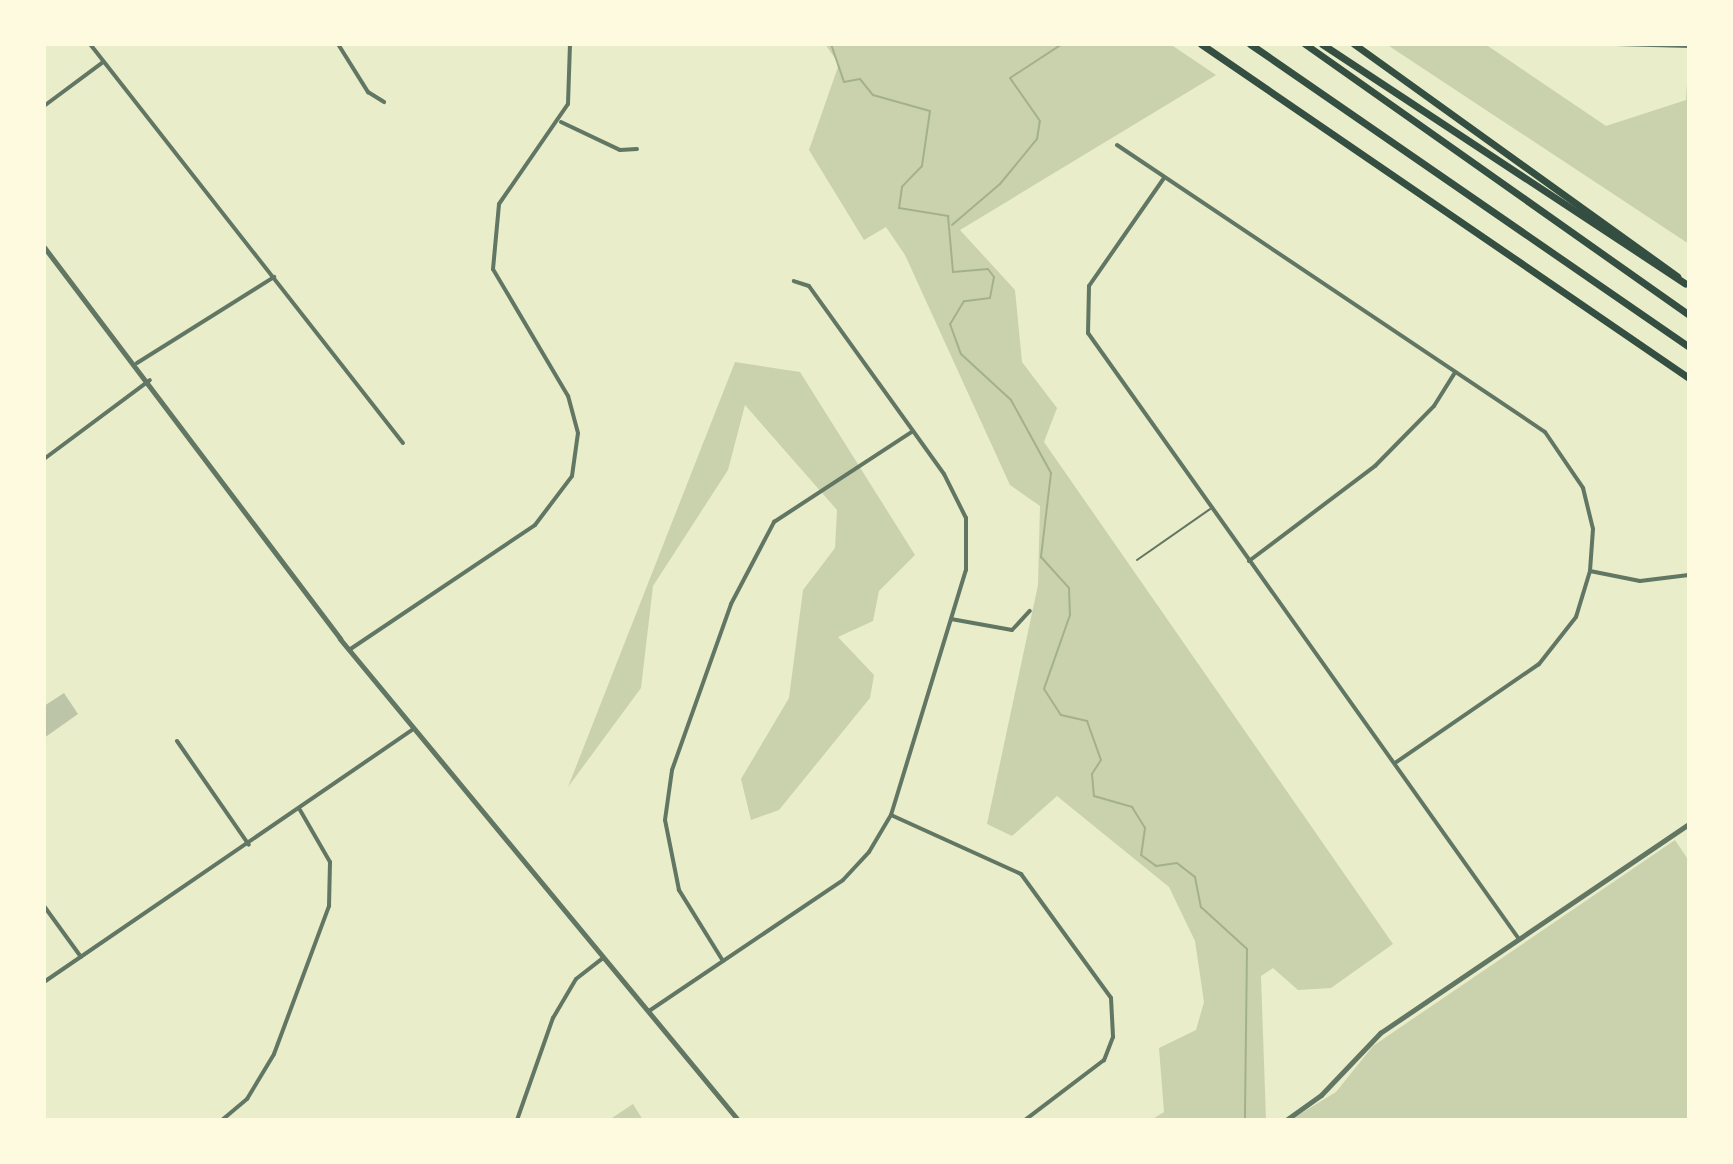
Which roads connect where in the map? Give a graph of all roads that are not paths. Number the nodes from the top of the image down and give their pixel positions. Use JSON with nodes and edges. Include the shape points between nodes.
{"nodes":[{"id":1,"x":90,"y":44,"type":"edge"},
{"id":2,"x":338,"y":44,"type":"edge"},
{"id":3,"x":570,"y":44,"type":"edge"},
{"id":4,"x":1201,"y":44,"type":"edge"},
{"id":5,"x":1250,"y":44,"type":"edge"},
{"id":6,"x":1305,"y":44,"type":"edge"},
{"id":7,"x":1322,"y":44,"type":"edge"},
{"id":8,"x":1354,"y":44,"type":"edge"},
{"id":9,"x":1616,"y":44,"type":"edge"},
{"id":10,"x":1689,"y":46,"type":"edge"},
{"id":11,"x":104,"y":61,"type":"junction"},
{"id":12,"x":384,"y":102,"type":"dead end"},
{"id":13,"x":44,"y":106,"type":"edge"},
{"id":14,"x":561,"y":122,"type":"junction"},
{"id":15,"x":1117,"y":145,"type":"dead end"},
{"id":16,"x":637,"y":149,"type":"dead end"},
{"id":17,"x":1164,"y":178,"type":"junction"},
{"id":18,"x":44,"y":247,"type":"edge"},
{"id":19,"x":274,"y":277,"type":"junction"},
{"id":20,"x":794,"y":281,"type":"dead end"},
{"id":21,"x":1687,"y":284,"type":"edge"},
{"id":22,"x":1689,"y":315,"type":"edge"},
{"id":23,"x":1689,"y":347,"type":"edge"},
{"id":24,"x":137,"y":363,"type":"junction"},
{"id":25,"x":1455,"y":371,"type":"junction"},
{"id":26,"x":1689,"y":378,"type":"edge"},
{"id":27,"x":150,"y":380,"type":"junction"},
{"id":28,"x":913,"y":431,"type":"junction"},
{"id":29,"x":403,"y":443,"type":"dead end"},
{"id":30,"x":44,"y":459,"type":"edge"},
{"id":31,"x":1211,"y":509,"type":"junction"},
{"id":32,"x":1137,"y":560,"type":"dead end"},
{"id":33,"x":1249,"y":561,"type":"junction"},
{"id":34,"x":1590,"y":571,"type":"junction"},
{"id":35,"x":1689,"y":575,"type":"edge"},
{"id":36,"x":1030,"y":611,"type":"dead end"},
{"id":37,"x":951,"y":619,"type":"junction"},
{"id":38,"x":349,"y":650,"type":"junction"},
{"id":39,"x":413,"y":729,"type":"junction"},
{"id":40,"x":177,"y":741,"type":"dead end"},
{"id":41,"x":1395,"y":763,"type":"junction"},
{"id":42,"x":300,"y":810,"type":"junction"},
{"id":43,"x":891,"y":815,"type":"junction"},
{"id":44,"x":1689,"y":824,"type":"edge"},
{"id":45,"x":249,"y":845,"type":"junction"},
{"id":46,"x":44,"y":906,"type":"edge"},
{"id":47,"x":1519,"y":939,"type":"junction"},
{"id":48,"x":81,"y":957,"type":"junction"},
{"id":49,"x":603,"y":958,"type":"junction"},
{"id":50,"x":723,"y":961,"type":"junction"},
{"id":51,"x":44,"y":982,"type":"edge"},
{"id":52,"x":647,"y":1012,"type":"junction"},
{"id":53,"x":222,"y":1120,"type":"edge"},
{"id":54,"x":517,"y":1120,"type":"edge"},
{"id":55,"x":738,"y":1120,"type":"edge"},
{"id":56,"x":1025,"y":1120,"type":"edge"},
{"id":57,"x":1286,"y":1120,"type":"edge"}],
"edges":[{"from":1,"to":11,"type":"street"},
{"from":2,"to":12,"type":"street","via":[[368,92]]},
{"from":3,"to":14,"type":"street"},
{"from":4,"to":26,"type":"highway"},
{"from":5,"to":23,"type":"highway"},
{"from":6,"to":22,"type":"highway"},
{"from":7,"to":21,"type":"highway"},
{"from":8,"to":21,"type":"highway"},
{"from":9,"to":10,"type":"street"},
{"from":11,"to":13,"type":"street"},
{"from":11,"to":19,"type":"street"},
{"from":14,"to":16,"type":"street","via":[[620,150]]},
{"from":14,"to":38,"type":"street","via":[[499,204],[493,269],[568,396],[578,433],[572,476],[535,525]]},
{"from":15,"to":17,"type":"street"},
{"from":17,"to":25,"type":"street"},
{"from":17,"to":31,"type":"street","via":[[1089,286],[1084,317]]},
{"from":18,"to":24,"type":"street"},
{"from":19,"to":24,"type":"street"},
{"from":19,"to":29,"type":"street"},
{"from":20,"to":28,"type":"street","via":[[809,286]]},
{"from":24,"to":27,"type":"street"},
{"from":25,"to":33,"type":"street","via":[[1434,406],[1375,466]]},
{"from":25,"to":34,"type":"street","via":[[1545,432],[1568,459],[1591,513]]},
{"from":27,"to":30,"type":"street"},
{"from":27,"to":38,"type":"street"},
{"from":28,"to":37,"type":"street","via":[[968,527],[968,560]]},
{"from":28,"to":50,"type":"street","via":[[774,522],[731,604],[672,770],[665,820],[679,890]]},
{"from":31,"to":32,"type":"lane"},
{"from":31,"to":33,"type":"street"},
{"from":33,"to":41,"type":"street"},
{"from":34,"to":35,"type":"street","via":[[1640,581]]},
{"from":34,"to":41,"type":"street","via":[[1576,617],[1539,664]]},
{"from":36,"to":37,"type":"street","via":[[1012,630]]},
{"from":37,"to":43,"type":"street"},
{"from":38,"to":39,"type":"street"},
{"from":39,"to":42,"type":"street"},
{"from":39,"to":49,"type":"street"},
{"from":40,"to":45,"type":"street"},
{"from":41,"to":47,"type":"street"},
{"from":42,"to":45,"type":"street"},
{"from":42,"to":53,"type":"street","via":[[330,862],[329,906],[274,1054],[247,1099]]},
{"from":43,"to":50,"type":"street","via":[[854,870]]},
{"from":43,"to":56,"type":"street","via":[[1021,874],[1111,998],[1113,1037],[1104,1060]]},
{"from":44,"to":47,"type":"street"},
{"from":45,"to":48,"type":"street"},
{"from":46,"to":48,"type":"street"},
{"from":47,"to":57,"type":"street","via":[[1380,1033],[1321,1095]]},
{"from":48,"to":51,"type":"street"},
{"from":49,"to":52,"type":"street"},
{"from":49,"to":54,"type":"street","via":[[576,979],[553,1018]]},
{"from":50,"to":52,"type":"street"},
{"from":52,"to":55,"type":"street"}]}
